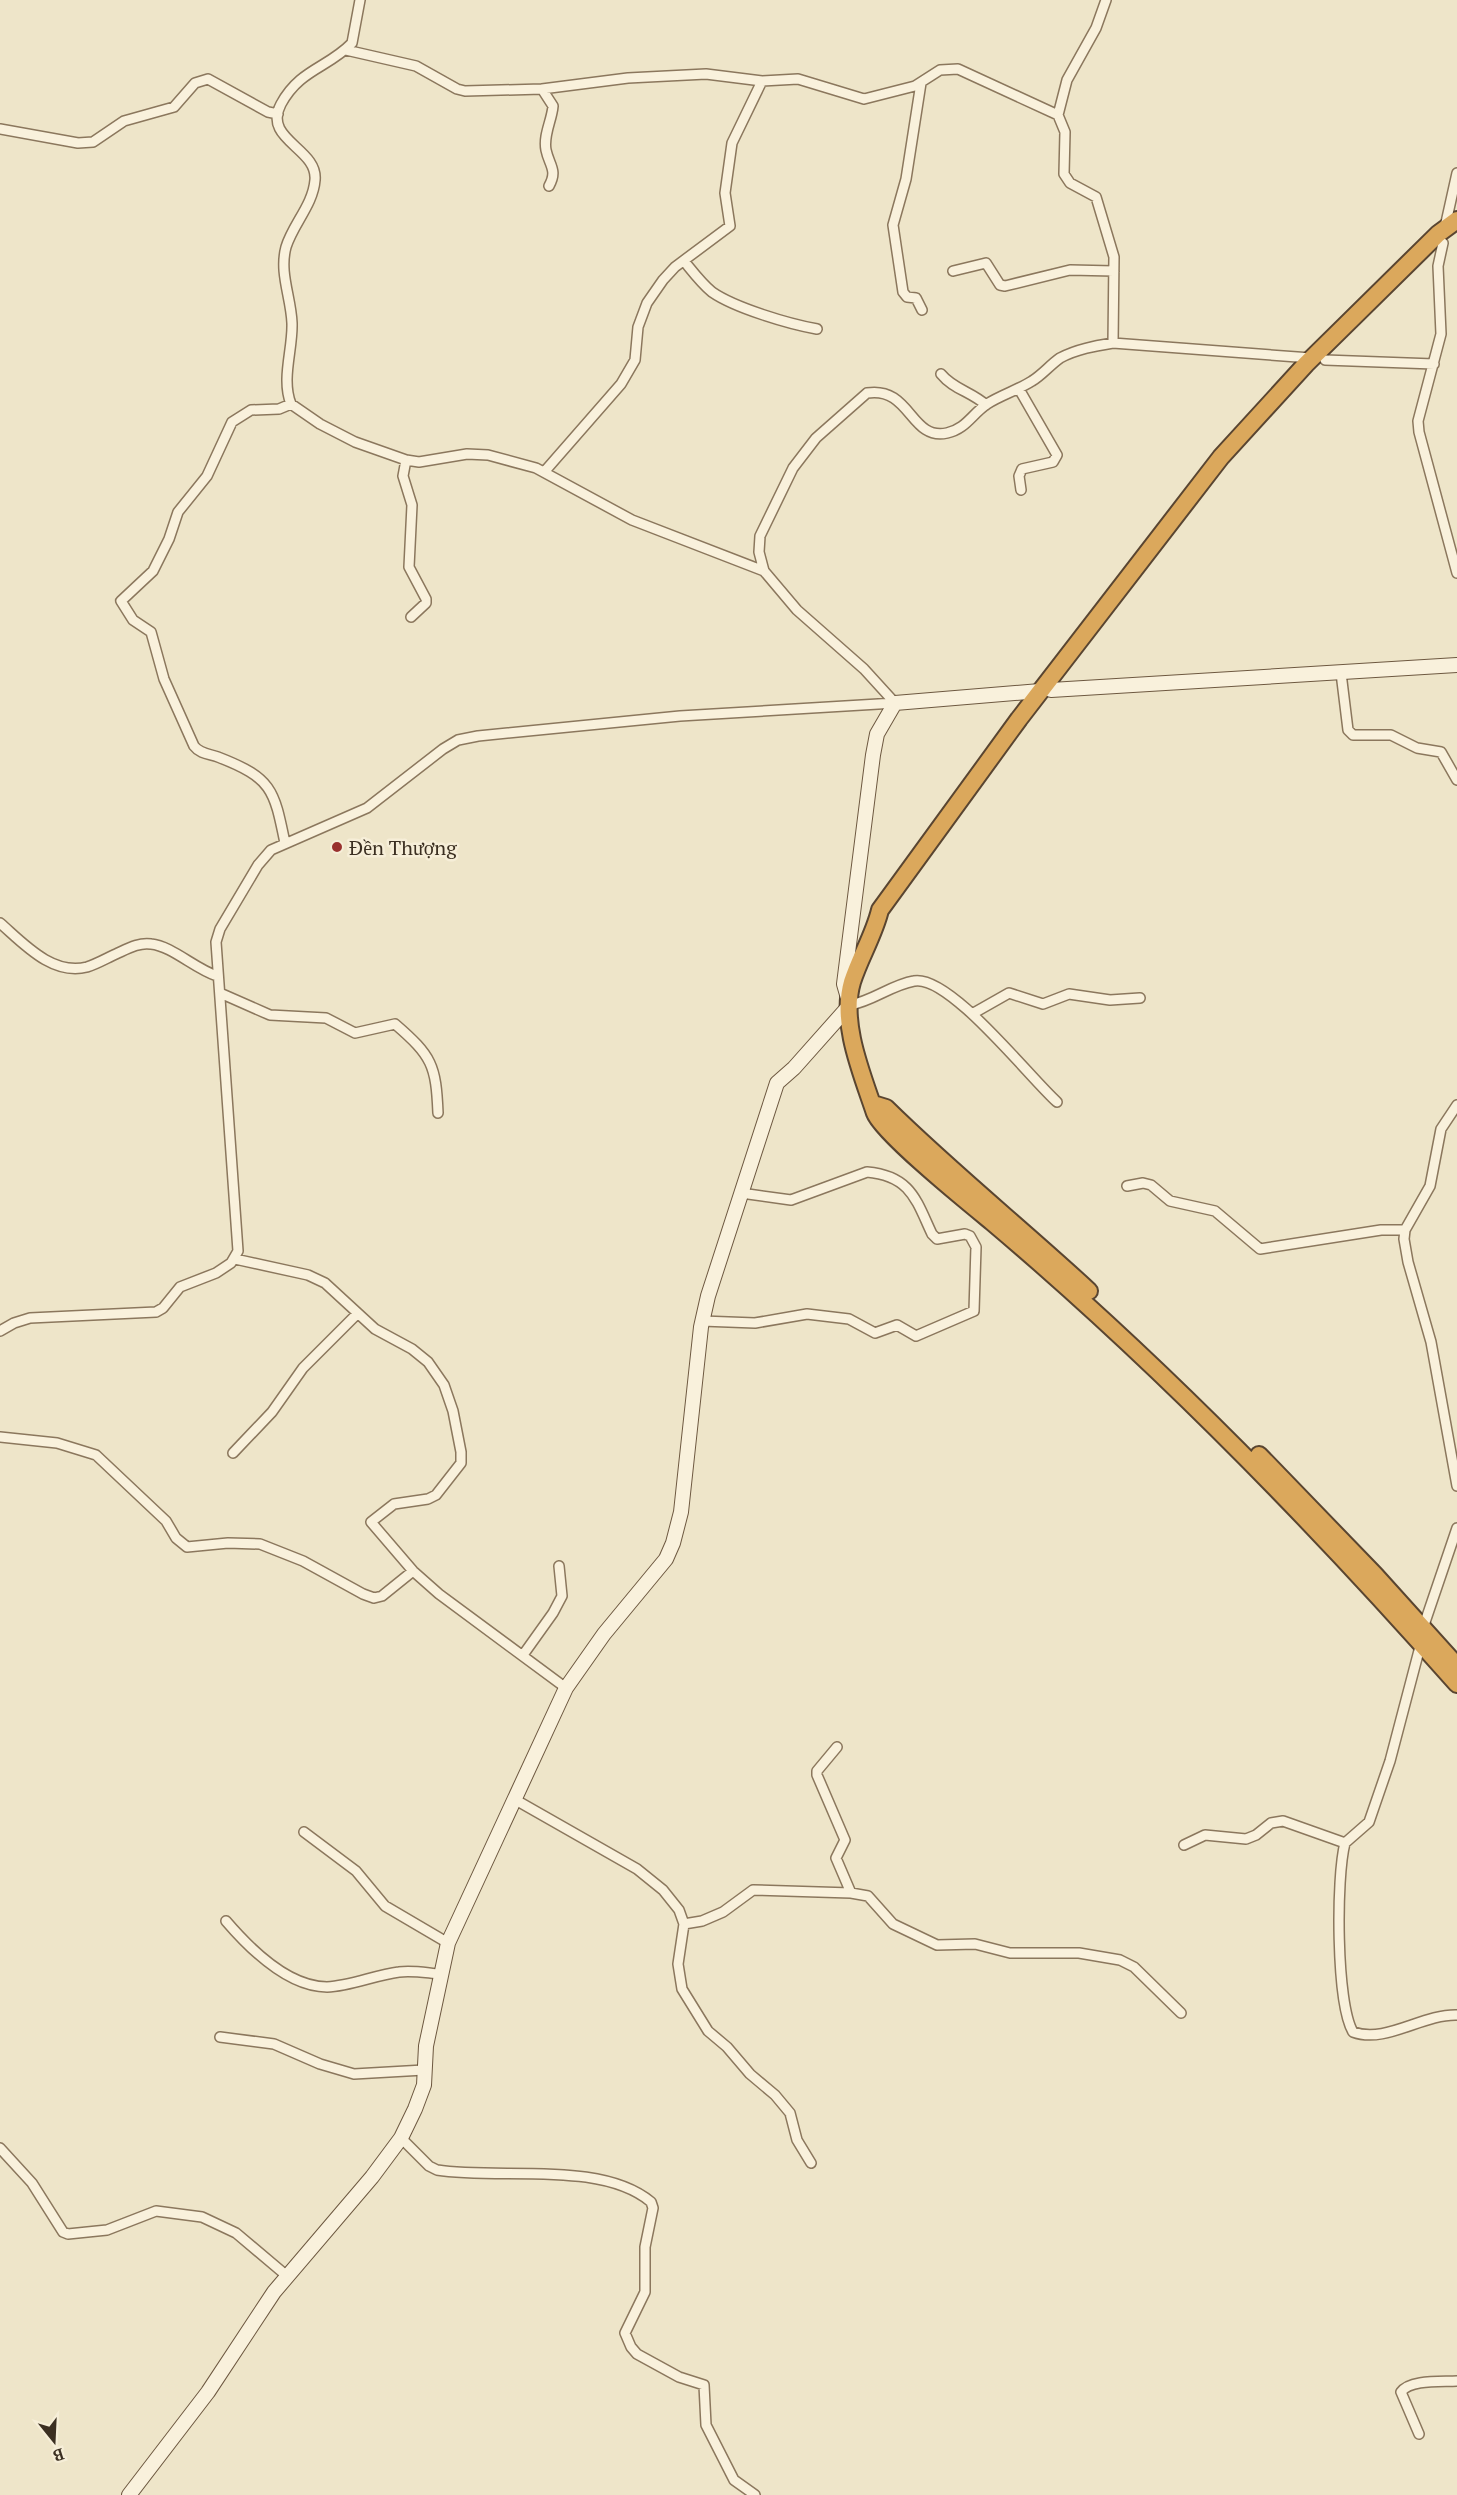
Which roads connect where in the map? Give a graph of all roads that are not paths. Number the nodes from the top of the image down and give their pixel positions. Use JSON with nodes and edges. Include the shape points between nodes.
{"nodes":[{"id":1,"x":360,"y":0,"type":"edge"},
{"id":2,"x":1106,"y":0,"type":"edge"},
{"id":3,"x":346,"y":50,"type":"junction"},
{"id":4,"x":762,"y":81,"type":"junction"},
{"id":5,"x":921,"y":83,"type":"junction"},
{"id":6,"x":542,"y":89,"type":"junction"},
{"id":7,"x":278,"y":114,"type":"junction"},
{"id":8,"x":1058,"y":115,"type":"junction"},
{"id":9,"x":0,"y":129,"type":"edge"},
{"id":10,"x":1457,"y":173,"type":"edge"},
{"id":11,"x":549,"y":186,"type":"dead end"},
{"id":12,"x":1450,"y":231,"type":"edge"},
{"id":13,"x":684,"y":261,"type":"junction"},
{"id":14,"x":953,"y":271,"type":"dead end"},
{"id":15,"x":1114,"y":271,"type":"junction"},
{"id":16,"x":922,"y":310,"type":"dead end"},
{"id":17,"x":817,"y":329,"type":"dead end"},
{"id":18,"x":1113,"y":343,"type":"junction"},
{"id":19,"x":1318,"y":359,"type":"junction"},
{"id":20,"x":1434,"y":364,"type":"junction"},
{"id":21,"x":941,"y":374,"type":"dead end"},
{"id":22,"x":1019,"y":388,"type":"junction"},
{"id":23,"x":291,"y":404,"type":"junction"},
{"id":24,"x":986,"y":405,"type":"junction"},
{"id":25,"x":406,"y":460,"type":"junction"},
{"id":26,"x":545,"y":471,"type":"junction"},
{"id":27,"x":1022,"y":489,"type":"dead end"},
{"id":28,"x":764,"y":571,"type":"junction"},
{"id":29,"x":1457,"y":573,"type":"edge"},
{"id":30,"x":411,"y":617,"type":"dead end"},
{"id":31,"x":1457,"y":665,"type":"edge"},
{"id":32,"x":1341,"y":673,"type":"junction"},
{"id":33,"x":1046,"y":690,"type":"junction"},
{"id":34,"x":895,"y":703,"type":"junction"},
{"id":35,"x":1457,"y":780,"type":"edge"},
{"id":36,"x":285,"y":843,"type":"junction"},
{"id":37,"x":0,"y":923,"type":"edge"},
{"id":38,"x":217,"y":976,"type":"junction"},
{"id":39,"x":220,"y":993,"type":"junction"},
{"id":40,"x":1140,"y":998,"type":"dead end"},
{"id":41,"x":850,"y":1005,"type":"junction"},
{"id":42,"x":972,"y":1014,"type":"junction"},
{"id":43,"x":1057,"y":1102,"type":"dead end"},
{"id":44,"x":1457,"y":1105,"type":"edge"},
{"id":45,"x":438,"y":1113,"type":"dead end"},
{"id":46,"x":1127,"y":1186,"type":"dead end"},
{"id":47,"x":741,"y":1193,"type":"junction"},
{"id":48,"x":1406,"y":1230,"type":"junction"},
{"id":49,"x":235,"y":1259,"type":"junction"},
{"id":50,"x":357,"y":1314,"type":"junction"},
{"id":51,"x":702,"y":1322,"type":"junction"},
{"id":52,"x":0,"y":1332,"type":"edge"},
{"id":53,"x":0,"y":1437,"type":"edge"},
{"id":54,"x":233,"y":1453,"type":"dead end"},
{"id":55,"x":1457,"y":1486,"type":"edge"},
{"id":56,"x":1457,"y":1528,"type":"edge"},
{"id":57,"x":1454,"y":1553,"type":"edge"},
{"id":58,"x":559,"y":1566,"type":"dead end"},
{"id":59,"x":413,"y":1571,"type":"junction"},
{"id":60,"x":1422,"y":1635,"type":"junction"},
{"id":61,"x":523,"y":1655,"type":"junction"},
{"id":62,"x":1457,"y":1666,"type":"edge"},
{"id":63,"x":1457,"y":1684,"type":"edge"},
{"id":64,"x":566,"y":1688,"type":"junction"},
{"id":65,"x":837,"y":1747,"type":"dead end"},
{"id":66,"x":514,"y":1799,"type":"junction"},
{"id":67,"x":304,"y":1832,"type":"dead end"},
{"id":68,"x":1345,"y":1843,"type":"junction"},
{"id":69,"x":1184,"y":1845,"type":"dead end"},
{"id":70,"x":851,"y":1893,"type":"junction"},
{"id":71,"x":225,"y":1921,"type":"dead end"},
{"id":72,"x":684,"y":1924,"type":"junction"},
{"id":73,"x":448,"y":1942,"type":"junction"},
{"id":74,"x":440,"y":1974,"type":"junction"},
{"id":75,"x":1181,"y":2013,"type":"dead end"},
{"id":76,"x":1457,"y":2015,"type":"edge"},
{"id":77,"x":220,"y":2037,"type":"dead end"},
{"id":78,"x":424,"y":2070,"type":"junction"},
{"id":79,"x":401,"y":2138,"type":"junction"},
{"id":80,"x":0,"y":2148,"type":"edge"},
{"id":81,"x":811,"y":2163,"type":"dead end"},
{"id":82,"x":287,"y":2276,"type":"junction"},
{"id":83,"x":1457,"y":2380,"type":"edge"},
{"id":84,"x":1419,"y":2434,"type":"dead end"},
{"id":85,"x":736,"y":2490,"type":"edge"},
{"id":86,"x":129,"y":2495,"type":"edge"},
{"id":87,"x":755,"y":2495,"type":"edge"}],
"edges":[{"from":1,"to":3,"type":"street","via":[[356,33]]},
{"from":2,"to":8,"type":"street","via":[[1096,28],[1067,80]]},
{"from":3,"to":6,"type":"street","via":[[416,66],[465,91]]},
{"from":3,"to":7,"type":"street","via":[[302,77]]},
{"from":4,"to":5,"type":"street","via":[[798,80],[864,99]]},
{"from":4,"to":6,"type":"street","via":[[672,74]]},
{"from":4,"to":13,"type":"street","via":[[732,143],[725,193],[730,226]]},
{"from":5,"to":8,"type":"street","via":[[940,70],[958,69]]},
{"from":5,"to":16,"type":"street","via":[[908,169],[893,225],[903,292],[916,298]]},
{"from":6,"to":11,"type":"street","via":[[553,106],[545,140],[554,175]]},
{"from":7,"to":9,"type":"street","via":[[208,79],[195,83],[168,110],[124,121],[93,142],[78,143]]},
{"from":7,"to":23,"type":"street","via":[[282,134],[310,161],[316,180],[283,259],[292,325],[287,386]]},
{"from":8,"to":15,"type":"street","via":[[1065,132],[1064,174],[1070,183],[1096,196],[1114,257]]},
{"from":10,"to":12,"type":"street"},
{"from":12,"to":19,"type":"highway"},
{"from":12,"to":20,"type":"street","via":[[1438,266],[1443,323]]},
{"from":13,"to":17,"type":"street","via":[[714,293],[787,323]]},
{"from":13,"to":26,"type":"street","via":[[663,280],[647,303],[638,327],[635,360],[621,384]]},
{"from":14,"to":15,"type":"street","via":[[986,263],[1000,285],[1005,286],[1070,270]]},
{"from":15,"to":18,"type":"street"},
{"from":18,"to":19,"type":"street"},
{"from":18,"to":22,"type":"street","via":[[1092,346],[1060,359]]},
{"from":19,"to":20,"type":"street"},
{"from":19,"to":33,"type":"highway","via":[[1132,579]]},
{"from":20,"to":29,"type":"street","via":[[1418,422],[1419,432]]},
{"from":21,"to":24,"type":"street"},
{"from":22,"to":24,"type":"street"},
{"from":22,"to":27,"type":"street","via":[[1057,455],[1053,462],[1022,469]]},
{"from":23,"to":25,"type":"street","via":[[355,442]]},
{"from":23,"to":36,"type":"street","via":[[279,409],[251,410],[232,422],[207,476],[178,512],[153,572],[122,601],[133,620],[150,632],[167,688],[194,746],[248,771],[268,785],[277,805]]},
{"from":24,"to":28,"type":"street","via":[[954,431],[933,433],[923,429],[897,398],[867,393],[816,438],[793,468],[760,536]]},
{"from":25,"to":26,"type":"street","via":[[488,455]]},
{"from":25,"to":30,"type":"street","via":[[403,476],[412,505],[409,567],[426,599]]},
{"from":26,"to":28,"type":"street","via":[[632,520]]},
{"from":28,"to":34,"type":"street","via":[[797,610],[864,669]]},
{"from":31,"to":32,"type":"street"},
{"from":32,"to":33,"type":"street"},
{"from":32,"to":35,"type":"street","via":[[1348,730],[1353,735],[1398,736],[1417,748],[1441,752]]},
{"from":33,"to":34,"type":"street"},
{"from":33,"to":41,"type":"highway","via":[[889,916],[876,927],[862,950],[851,986]]},
{"from":34,"to":36,"type":"street","via":[[681,716],[458,740],[399,780],[367,808]]},
{"from":34,"to":41,"type":"street","via":[[877,734],[873,755],[844,984]]},
{"from":36,"to":38,"type":"street","via":[[271,850],[258,866],[220,929],[216,942]]},
{"from":37,"to":38,"type":"street","via":[[55,965],[86,967],[150,943]]},
{"from":38,"to":39,"type":"street"},
{"from":39,"to":45,"type":"street","via":[[270,1015],[326,1018],[355,1033],[395,1024],[420,1046],[429,1060],[436,1079]]},
{"from":39,"to":49,"type":"street","via":[[236,1203]]},
{"from":40,"to":42,"type":"street","via":[[1110,1000],[1069,994],[1043,1004],[1009,993]]},
{"from":41,"to":42,"type":"street","via":[[869,1001],[901,985],[926,980]]},
{"from":41,"to":47,"type":"street","via":[[777,1083]]},
{"from":41,"to":60,"type":"highway","via":[[849,1021],[873,1104],[886,1108],[950,1170],[1028,1234],[1267,1462]]},
{"from":42,"to":43,"type":"street"},
{"from":44,"to":48,"type":"street","via":[[1441,1129],[1430,1186]]},
{"from":46,"to":48,"type":"street","via":[[1151,1185],[1170,1201],[1215,1211],[1260,1249],[1381,1230]]},
{"from":47,"to":51,"type":"street"},
{"from":47,"to":51,"type":"street","via":[[791,1200],[867,1172],[910,1188],[937,1239],[965,1234],[973,1240],[974,1311],[916,1336],[897,1325],[875,1333],[849,1318],[807,1314],[755,1323]]},
{"from":48,"to":55,"type":"street","via":[[1408,1262],[1431,1342]]},
{"from":49,"to":50,"type":"street","via":[[308,1275],[340,1295]]},
{"from":49,"to":52,"type":"street","via":[[216,1273],[180,1287],[156,1312],[30,1318]]},
{"from":50,"to":54,"type":"street","via":[[303,1368],[272,1412]]},
{"from":50,"to":59,"type":"street","via":[[428,1362],[444,1385],[453,1411],[461,1452],[461,1463],[455,1472],[436,1495],[394,1503],[371,1522]]},
{"from":51,"to":64,"type":"street","via":[[681,1512],[673,1544]]},
{"from":53,"to":59,"type":"street","via":[[57,1443],[96,1455],[166,1521],[187,1547],[260,1544],[303,1561],[374,1598]]},
{"from":56,"to":57,"type":"street"},
{"from":57,"to":60,"type":"street"},
{"from":58,"to":61,"type":"street","via":[[562,1596]]},
{"from":59,"to":61,"type":"street","via":[[477,1624]]},
{"from":60,"to":62,"type":"highway"},
{"from":60,"to":63,"type":"highway"},
{"from":60,"to":68,"type":"street","via":[[1390,1761],[1369,1822]]},
{"from":61,"to":64,"type":"street"},
{"from":64,"to":66,"type":"street"},
{"from":65,"to":70,"type":"street","via":[[817,1775],[845,1840],[836,1858]]},
{"from":66,"to":72,"type":"street","via":[[637,1869],[663,1890],[679,1910]]},
{"from":66,"to":73,"type":"street"},
{"from":67,"to":73,"type":"street","via":[[356,1871],[385,1906]]},
{"from":68,"to":69,"type":"street","via":[[1282,1821],[1271,1823],[1246,1839],[1206,1835]]},
{"from":68,"to":76,"type":"street","via":[[1339,1944],[1347,2017],[1353,2032],[1370,2037],[1424,2020]]},
{"from":70,"to":72,"type":"street","via":[[753,1890],[723,1911]]},
{"from":70,"to":75,"type":"street","via":[[868,1896],[893,1924],[937,1945],[975,1944],[1010,1953],[1079,1953],[1120,1960],[1134,1967]]},
{"from":71,"to":74,"type":"street","via":[[255,1953],[310,1986],[329,1987],[402,1971]]},
{"from":72,"to":81,"type":"street","via":[[678,1964],[682,1989],[708,2031],[790,2112],[797,2140]]},
{"from":73,"to":74,"type":"street"},
{"from":74,"to":78,"type":"street"},
{"from":77,"to":78,"type":"street","via":[[274,2044],[354,2074]]},
{"from":78,"to":79,"type":"street","via":[[420,2099]]},
{"from":79,"to":82,"type":"street"},
{"from":79,"to":85,"type":"street","via":[[437,2170],[597,2180],[622,2184],[651,2202],[643,2265],[645,2292],[626,2326],[627,2341],[637,2354],[659,2368],[704,2385],[704,2419]]},
{"from":80,"to":82,"type":"street","via":[[21,2169],[63,2232],[107,2230],[156,2211],[202,2217],[236,2233]]},
{"from":82,"to":86,"type":"street","via":[[208,2392]]},
{"from":83,"to":84,"type":"street","via":[[1404,2387],[1401,2392]]},
{"from":85,"to":87,"type":"street"}]}
